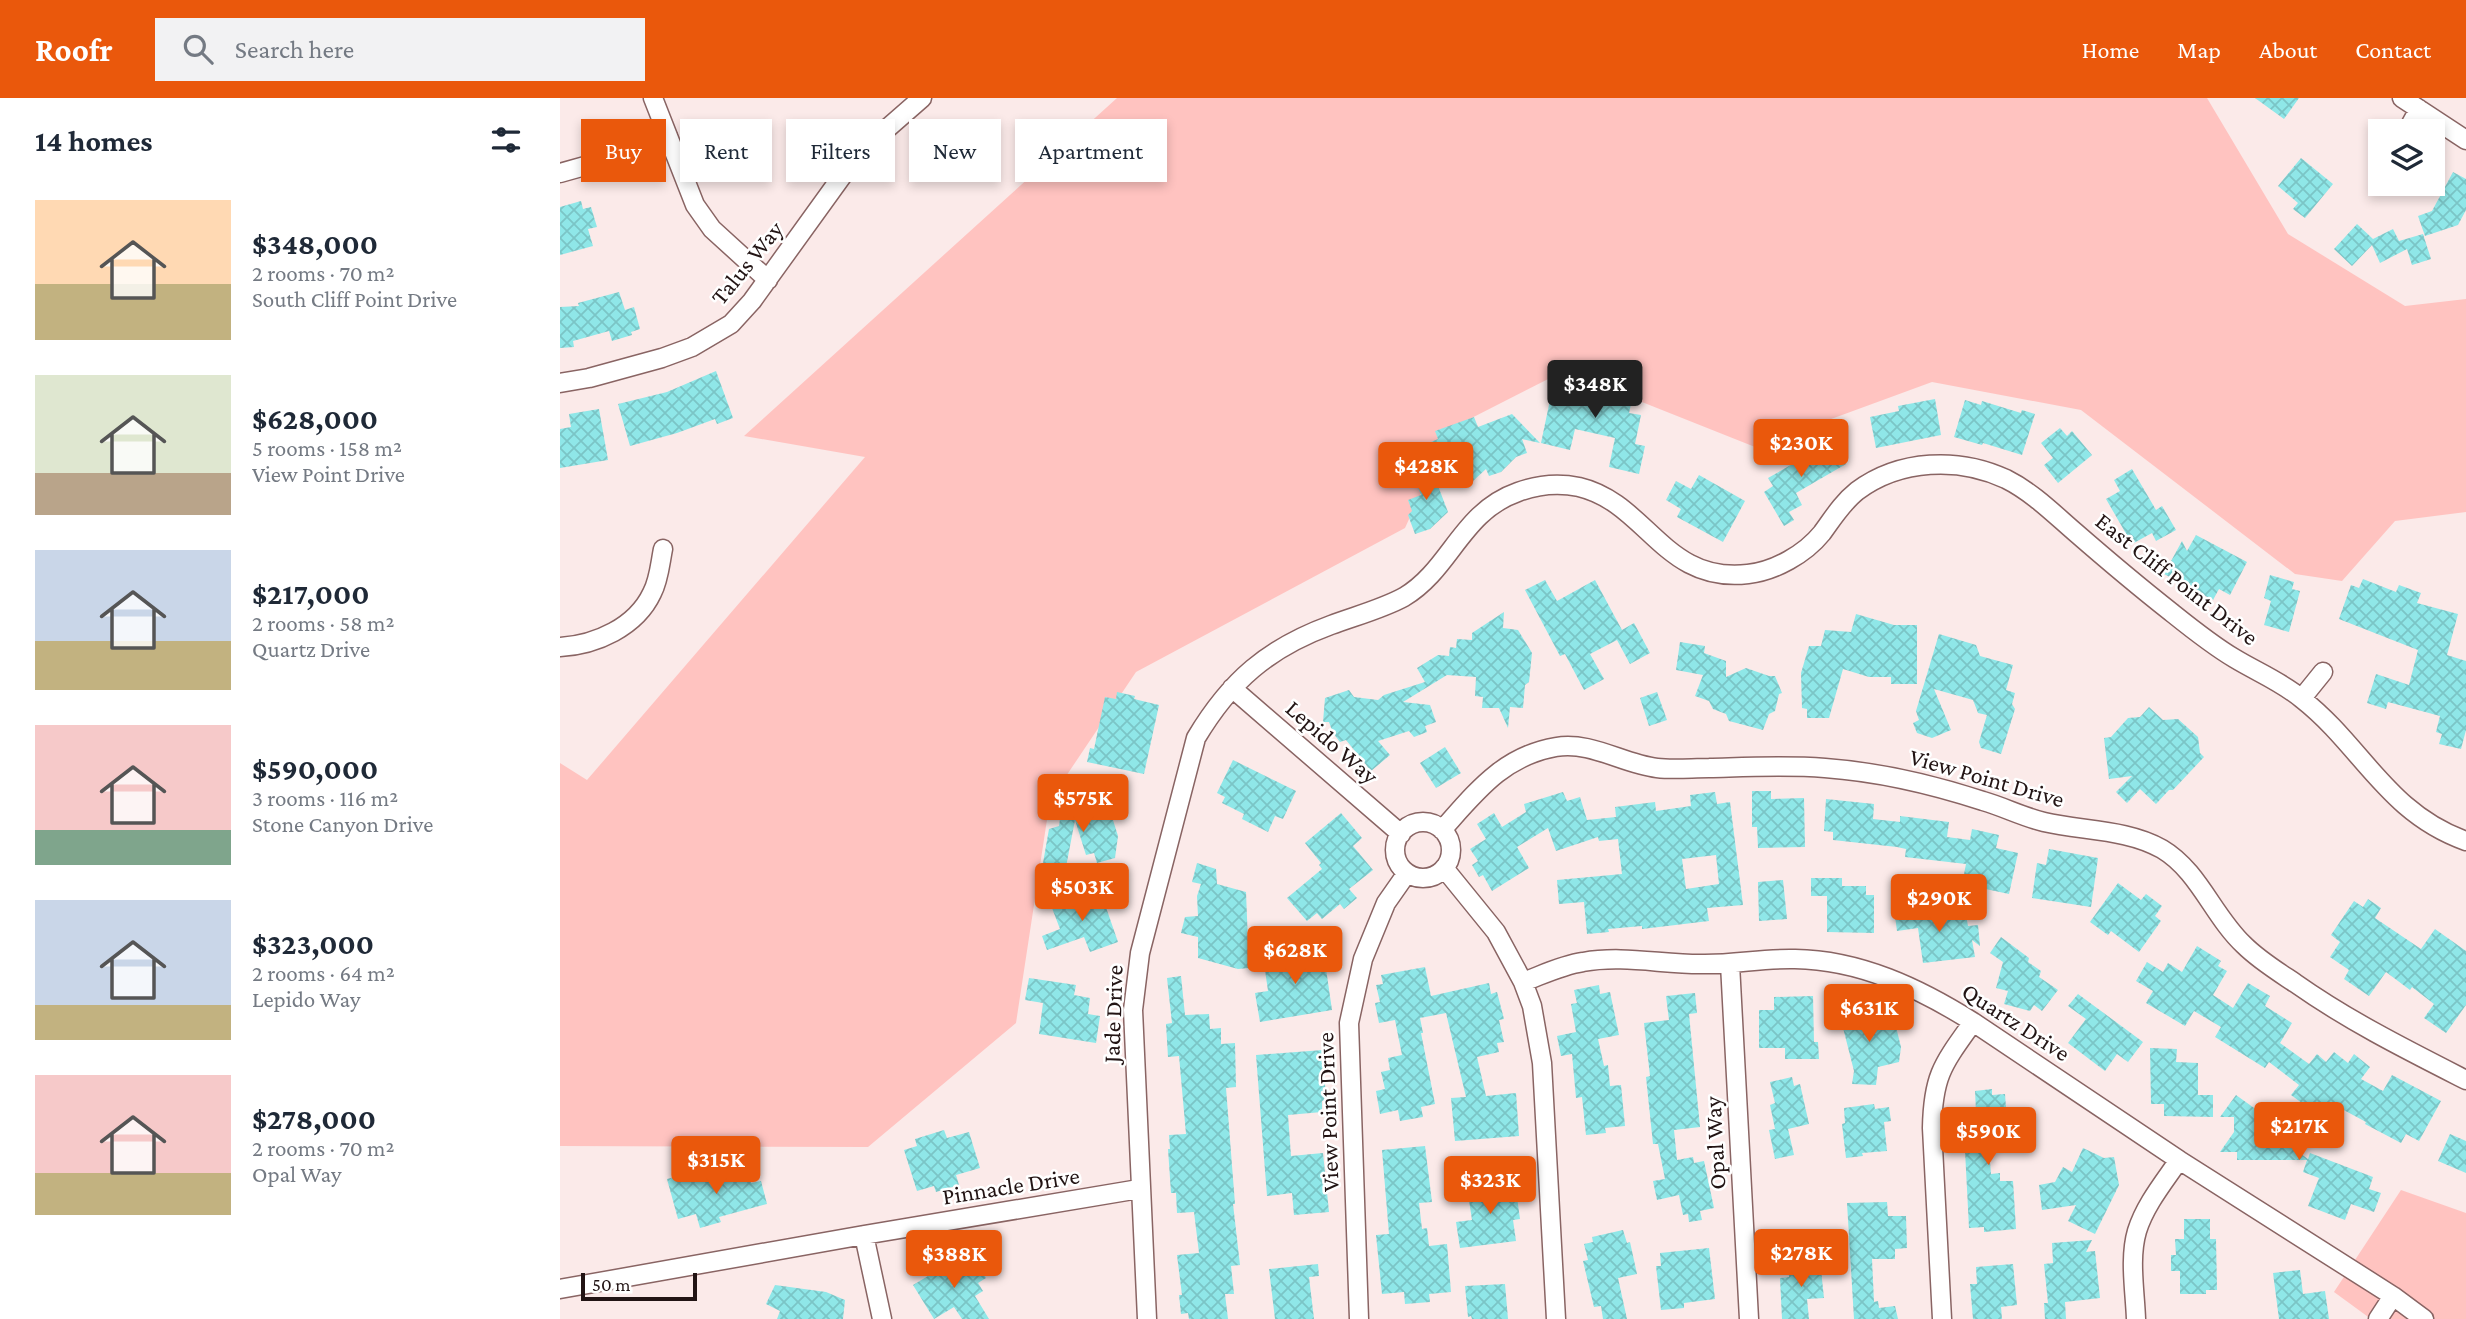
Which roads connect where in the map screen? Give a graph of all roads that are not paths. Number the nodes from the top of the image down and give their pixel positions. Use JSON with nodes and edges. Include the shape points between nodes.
{"nodes":[{"id":1,"x":653,"y":98,"type":"edge"},
{"id":2,"x":922,"y":98,"type":"edge"},
{"id":3,"x":2402,"y":98,"type":"edge"},
{"id":4,"x":2419,"y":109,"type":"junction"},
{"id":5,"x":2414,"y":119,"type":"edge"},
{"id":6,"x":668,"y":136,"type":"junction"},
{"id":7,"x":2466,"y":140,"type":"edge"},
{"id":8,"x":560,"y":173,"type":"edge"},
{"id":9,"x":768,"y":280,"type":"junction"},
{"id":10,"x":560,"y":383,"type":"edge"},
{"id":11,"x":663,"y":549,"type":"dead end"},
{"id":12,"x":560,"y":647,"type":"edge"},
{"id":13,"x":2323,"y":672,"type":"dead end"},
{"id":14,"x":1232,"y":688,"type":"junction"},
{"id":15,"x":2302,"y":698,"type":"junction"},
{"id":16,"x":1442,"y":830,"type":"junction"},
{"id":17,"x":1401,"y":834,"type":"junction"},
{"id":18,"x":2466,"y":841,"type":"edge"},
{"id":19,"x":1444,"y":868,"type":"junction"},
{"id":20,"x":1406,"y":873,"type":"junction"},
{"id":21,"x":1730,"y":964,"type":"junction"},
{"id":22,"x":1522,"y":982,"type":"junction"},
{"id":23,"x":1973,"y":1022,"type":"junction"},
{"id":24,"x":2466,"y":1080,"type":"edge"},
{"id":25,"x":2179,"y":1160,"type":"junction"},
{"id":26,"x":1139,"y":1189,"type":"junction"},
{"id":27,"x":864,"y":1235,"type":"junction"},
{"id":28,"x":560,"y":1289,"type":"edge"},
{"id":29,"x":2393,"y":1296,"type":"junction"},
{"id":30,"x":882,"y":1319,"type":"edge"},
{"id":31,"x":1147,"y":1319,"type":"edge"},
{"id":32,"x":1359,"y":1319,"type":"edge"},
{"id":33,"x":1556,"y":1319,"type":"edge"},
{"id":34,"x":1749,"y":1319,"type":"edge"},
{"id":35,"x":1942,"y":1319,"type":"edge"},
{"id":36,"x":2136,"y":1319,"type":"edge"},
{"id":37,"x":2378,"y":1319,"type":"edge"},
{"id":38,"x":2424,"y":1319,"type":"edge"}],
"edges":[{"from":1,"to":6,"type":"street"},
{"from":2,"to":9,"type":"street","name":"Talus Way","via":[[858,154]]},
{"from":3,"to":4,"type":"street"},
{"from":4,"to":5,"type":"street"},
{"from":4,"to":7,"type":"street"},
{"from":6,"to":8,"type":"street"},
{"from":6,"to":9,"type":"street","via":[[695,205],[712,229]]},
{"from":9,"to":10,"type":"street","name":"Talus Way","via":[[731,324],[692,347],[625,370]]},
{"from":11,"to":12,"type":"street","via":[[653,591],[633,618],[605,636]]},
{"from":13,"to":15,"type":"street"},
{"from":14,"to":15,"type":"street","name":"East Cliff Point Drive","via":[[1262,659],[1287,644],[1403,597],[1422,584],[1484,510],[1527,488],[1551,484],[1599,494],[1697,570],[1749,574],[1800,554],[1857,491],[1897,471],[1959,464],[2011,481],[2036,498],[2174,614],[2230,656]]},
{"from":14,"to":17,"type":"street","name":"Lepido Way"},
{"from":14,"to":26,"type":"street","name":"Jade Drive","via":[[1196,738],[1140,953],[1133,1010]]},
{"from":15,"to":18,"type":"street","name":"East Cliff Point Drive","via":[[2393,796],[2446,834]]},
{"from":16,"to":17,"type":"street","via":[[1424,822]]},
{"from":16,"to":19,"type":"street","via":[[1451,850]]},
{"from":16,"to":24,"type":"street","name":"View Point Drive","via":[[1488,779],[1511,762],[1559,747],[1588,748],[1660,769],[1826,768],[1928,784],[2043,822],[2147,841],[2180,862],[2227,927],[2261,960],[2367,1030]]},
{"from":17,"to":20,"type":"street","via":[[1395,855]]},
{"from":19,"to":20,"type":"street","via":[[1425,878]]},
{"from":19,"to":22,"type":"street","via":[[1496,932]]},
{"from":20,"to":32,"type":"street","name":"View Point Drive","via":[[1386,903],[1363,959],[1349,1023]]},
{"from":21,"to":22,"type":"street","name":"Quartz Drive","via":[[1608,959],[1582,962]]},
{"from":21,"to":23,"type":"street","name":"Quartz Drive","via":[[1794,959],[1846,965],[1916,989]]},
{"from":21,"to":34,"type":"street","name":"Opal Way"},
{"from":22,"to":33,"type":"street","via":[[1532,1006],[1542,1063]]},
{"from":23,"to":25,"type":"street","name":"Quartz Drive"},
{"from":23,"to":35,"type":"street","via":[[1950,1054],[1933,1098]]},
{"from":25,"to":29,"type":"street","name":"Quartz Drive"},
{"from":25,"to":36,"type":"street","via":[[2136,1232]]},
{"from":26,"to":27,"type":"street","name":"Pinnacle Drive"},
{"from":26,"to":31,"type":"street","name":"Jade Drive"},
{"from":27,"to":28,"type":"street","name":"Pinnacle Drive"},
{"from":27,"to":30,"type":"street"},
{"from":29,"to":37,"type":"street"},
{"from":29,"to":38,"type":"street","name":"Quartz Drive"}]}
